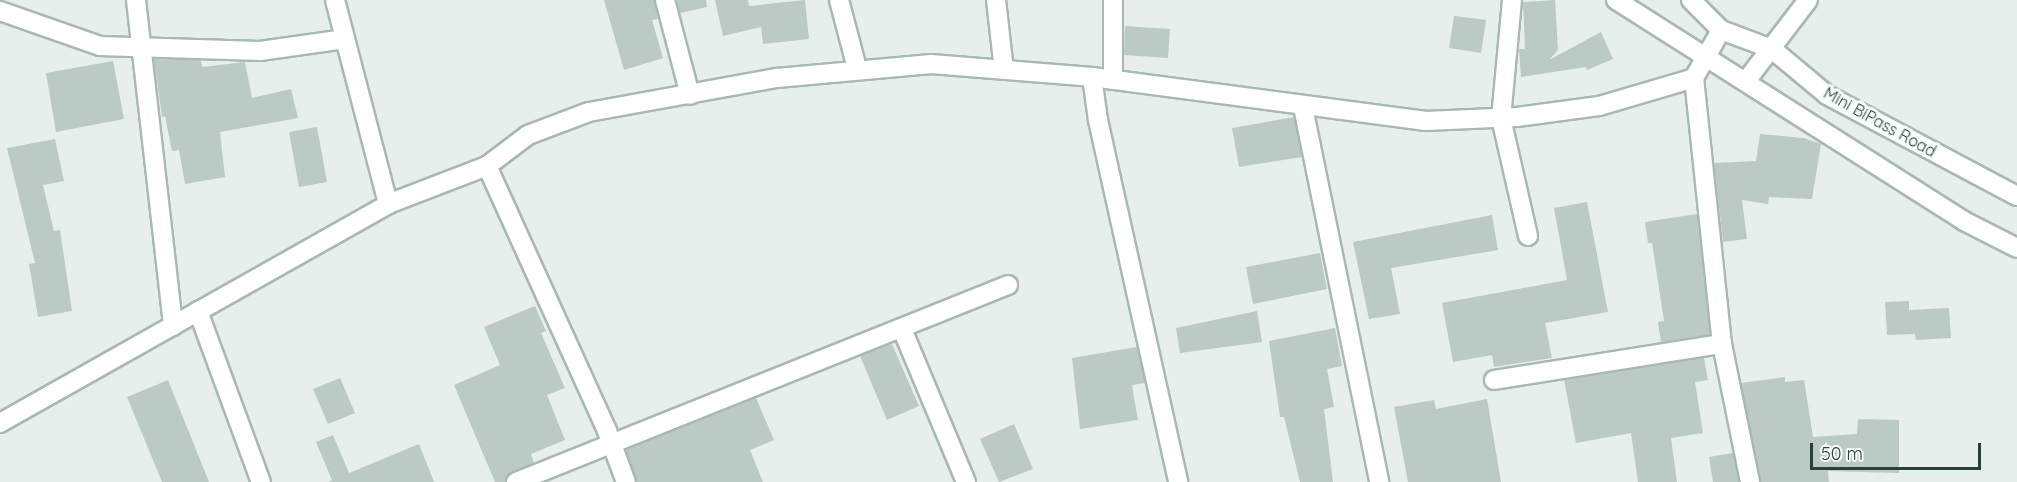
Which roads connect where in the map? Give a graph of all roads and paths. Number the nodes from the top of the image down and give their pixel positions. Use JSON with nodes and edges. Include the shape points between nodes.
{"nodes":[{"id":1,"x":136,"y":0,"type":"edge"},
{"id":2,"x":335,"y":0,"type":"edge"},
{"id":3,"x":665,"y":0,"type":"edge"},
{"id":4,"x":839,"y":0,"type":"edge"},
{"id":5,"x":996,"y":0,"type":"edge"},
{"id":6,"x":1113,"y":0,"type":"edge"},
{"id":7,"x":1512,"y":0,"type":"edge"},
{"id":8,"x":1616,"y":0,"type":"edge"},
{"id":9,"x":1691,"y":0,"type":"edge"},
{"id":10,"x":1808,"y":0,"type":"edge"},
{"id":11,"x":0,"y":11,"type":"edge"},
{"id":12,"x":1721,"y":30,"type":"junction"},
{"id":13,"x":345,"y":39,"type":"junction"},
{"id":14,"x":141,"y":47,"type":"junction"},
{"id":15,"x":1772,"y":49,"type":"junction"},
{"id":16,"x":1707,"y":56,"type":"junction"},
{"id":17,"x":857,"y":68,"type":"junction"},
{"id":18,"x":1004,"y":70,"type":"junction"},
{"id":19,"x":1092,"y":77,"type":"junction"},
{"id":20,"x":1694,"y":78,"type":"junction"},
{"id":21,"x":1113,"y":80,"type":"junction"},
{"id":22,"x":1746,"y":81,"type":"junction"},
{"id":23,"x":690,"y":95,"type":"junction"},
{"id":24,"x":1303,"y":107,"type":"junction"},
{"id":25,"x":1501,"y":118,"type":"junction"},
{"id":26,"x":487,"y":166,"type":"junction"},
{"id":27,"x":2017,"y":196,"type":"edge"},
{"id":28,"x":388,"y":204,"type":"junction"},
{"id":29,"x":1528,"y":236,"type":"dead end"},
{"id":30,"x":2017,"y":248,"type":"edge"},
{"id":31,"x":1008,"y":285,"type":"dead end"},
{"id":32,"x":198,"y":311,"type":"junction"},
{"id":33,"x":172,"y":326,"type":"junction"},
{"id":34,"x":902,"y":330,"type":"junction"},
{"id":35,"x":1722,"y":344,"type":"junction"},
{"id":36,"x":1494,"y":380,"type":"dead end"},
{"id":37,"x":0,"y":423,"type":"edge"},
{"id":38,"x":610,"y":443,"type":"junction"},
{"id":39,"x":261,"y":482,"type":"edge"},
{"id":40,"x":516,"y":482,"type":"edge"},
{"id":41,"x":626,"y":482,"type":"edge"},
{"id":42,"x":966,"y":482,"type":"edge"},
{"id":43,"x":1179,"y":482,"type":"edge"},
{"id":44,"x":1379,"y":482,"type":"edge"},
{"id":45,"x":1750,"y":482,"type":"edge"}],
"edges":[{"from":1,"to":14,"type":"street"},
{"from":2,"to":13,"type":"street"},
{"from":3,"to":23,"type":"street"},
{"from":4,"to":17,"type":"street"},
{"from":5,"to":18,"type":"street"},
{"from":6,"to":21,"type":"street"},
{"from":7,"to":25,"type":"street"},
{"from":8,"to":16,"type":"street"},
{"from":9,"to":12,"type":"street","name":"Mini BiPass Road"},
{"from":10,"to":15,"type":"street"},
{"from":11,"to":14,"type":"street","via":[[100,46]]},
{"from":12,"to":15,"type":"street","name":"Mini BiPass Road"},
{"from":12,"to":16,"type":"street"},
{"from":13,"to":14,"type":"street","via":[[260,51]]},
{"from":13,"to":28,"type":"street"},
{"from":14,"to":33,"type":"street"},
{"from":15,"to":22,"type":"street"},
{"from":15,"to":27,"type":"street","name":"Mini BiPass Road","via":[[1827,94]]},
{"from":16,"to":20,"type":"street"},
{"from":16,"to":22,"type":"street"},
{"from":17,"to":18,"type":"street","via":[[931,64]]},
{"from":17,"to":23,"type":"street"},
{"from":18,"to":19,"type":"street"},
{"from":19,"to":21,"type":"street"},
{"from":19,"to":43,"type":"street","via":[[1098,120]]},
{"from":20,"to":25,"type":"street","via":[[1599,106]]},
{"from":20,"to":35,"type":"street"},
{"from":21,"to":24,"type":"street"},
{"from":22,"to":30,"type":"street","via":[[1964,221]]},
{"from":23,"to":26,"type":"street","via":[[589,112],[528,135]]},
{"from":24,"to":25,"type":"street","via":[[1426,121]]},
{"from":24,"to":44,"type":"street"},
{"from":25,"to":29,"type":"street"},
{"from":26,"to":28,"type":"street"},
{"from":26,"to":38,"type":"street"},
{"from":28,"to":32,"type":"street"},
{"from":31,"to":34,"type":"street"},
{"from":32,"to":33,"type":"street"},
{"from":32,"to":39,"type":"street"},
{"from":33,"to":37,"type":"street"},
{"from":34,"to":38,"type":"street"},
{"from":34,"to":42,"type":"street"},
{"from":35,"to":36,"type":"street"},
{"from":35,"to":45,"type":"street"},
{"from":38,"to":40,"type":"street"},
{"from":38,"to":41,"type":"street"}]}
